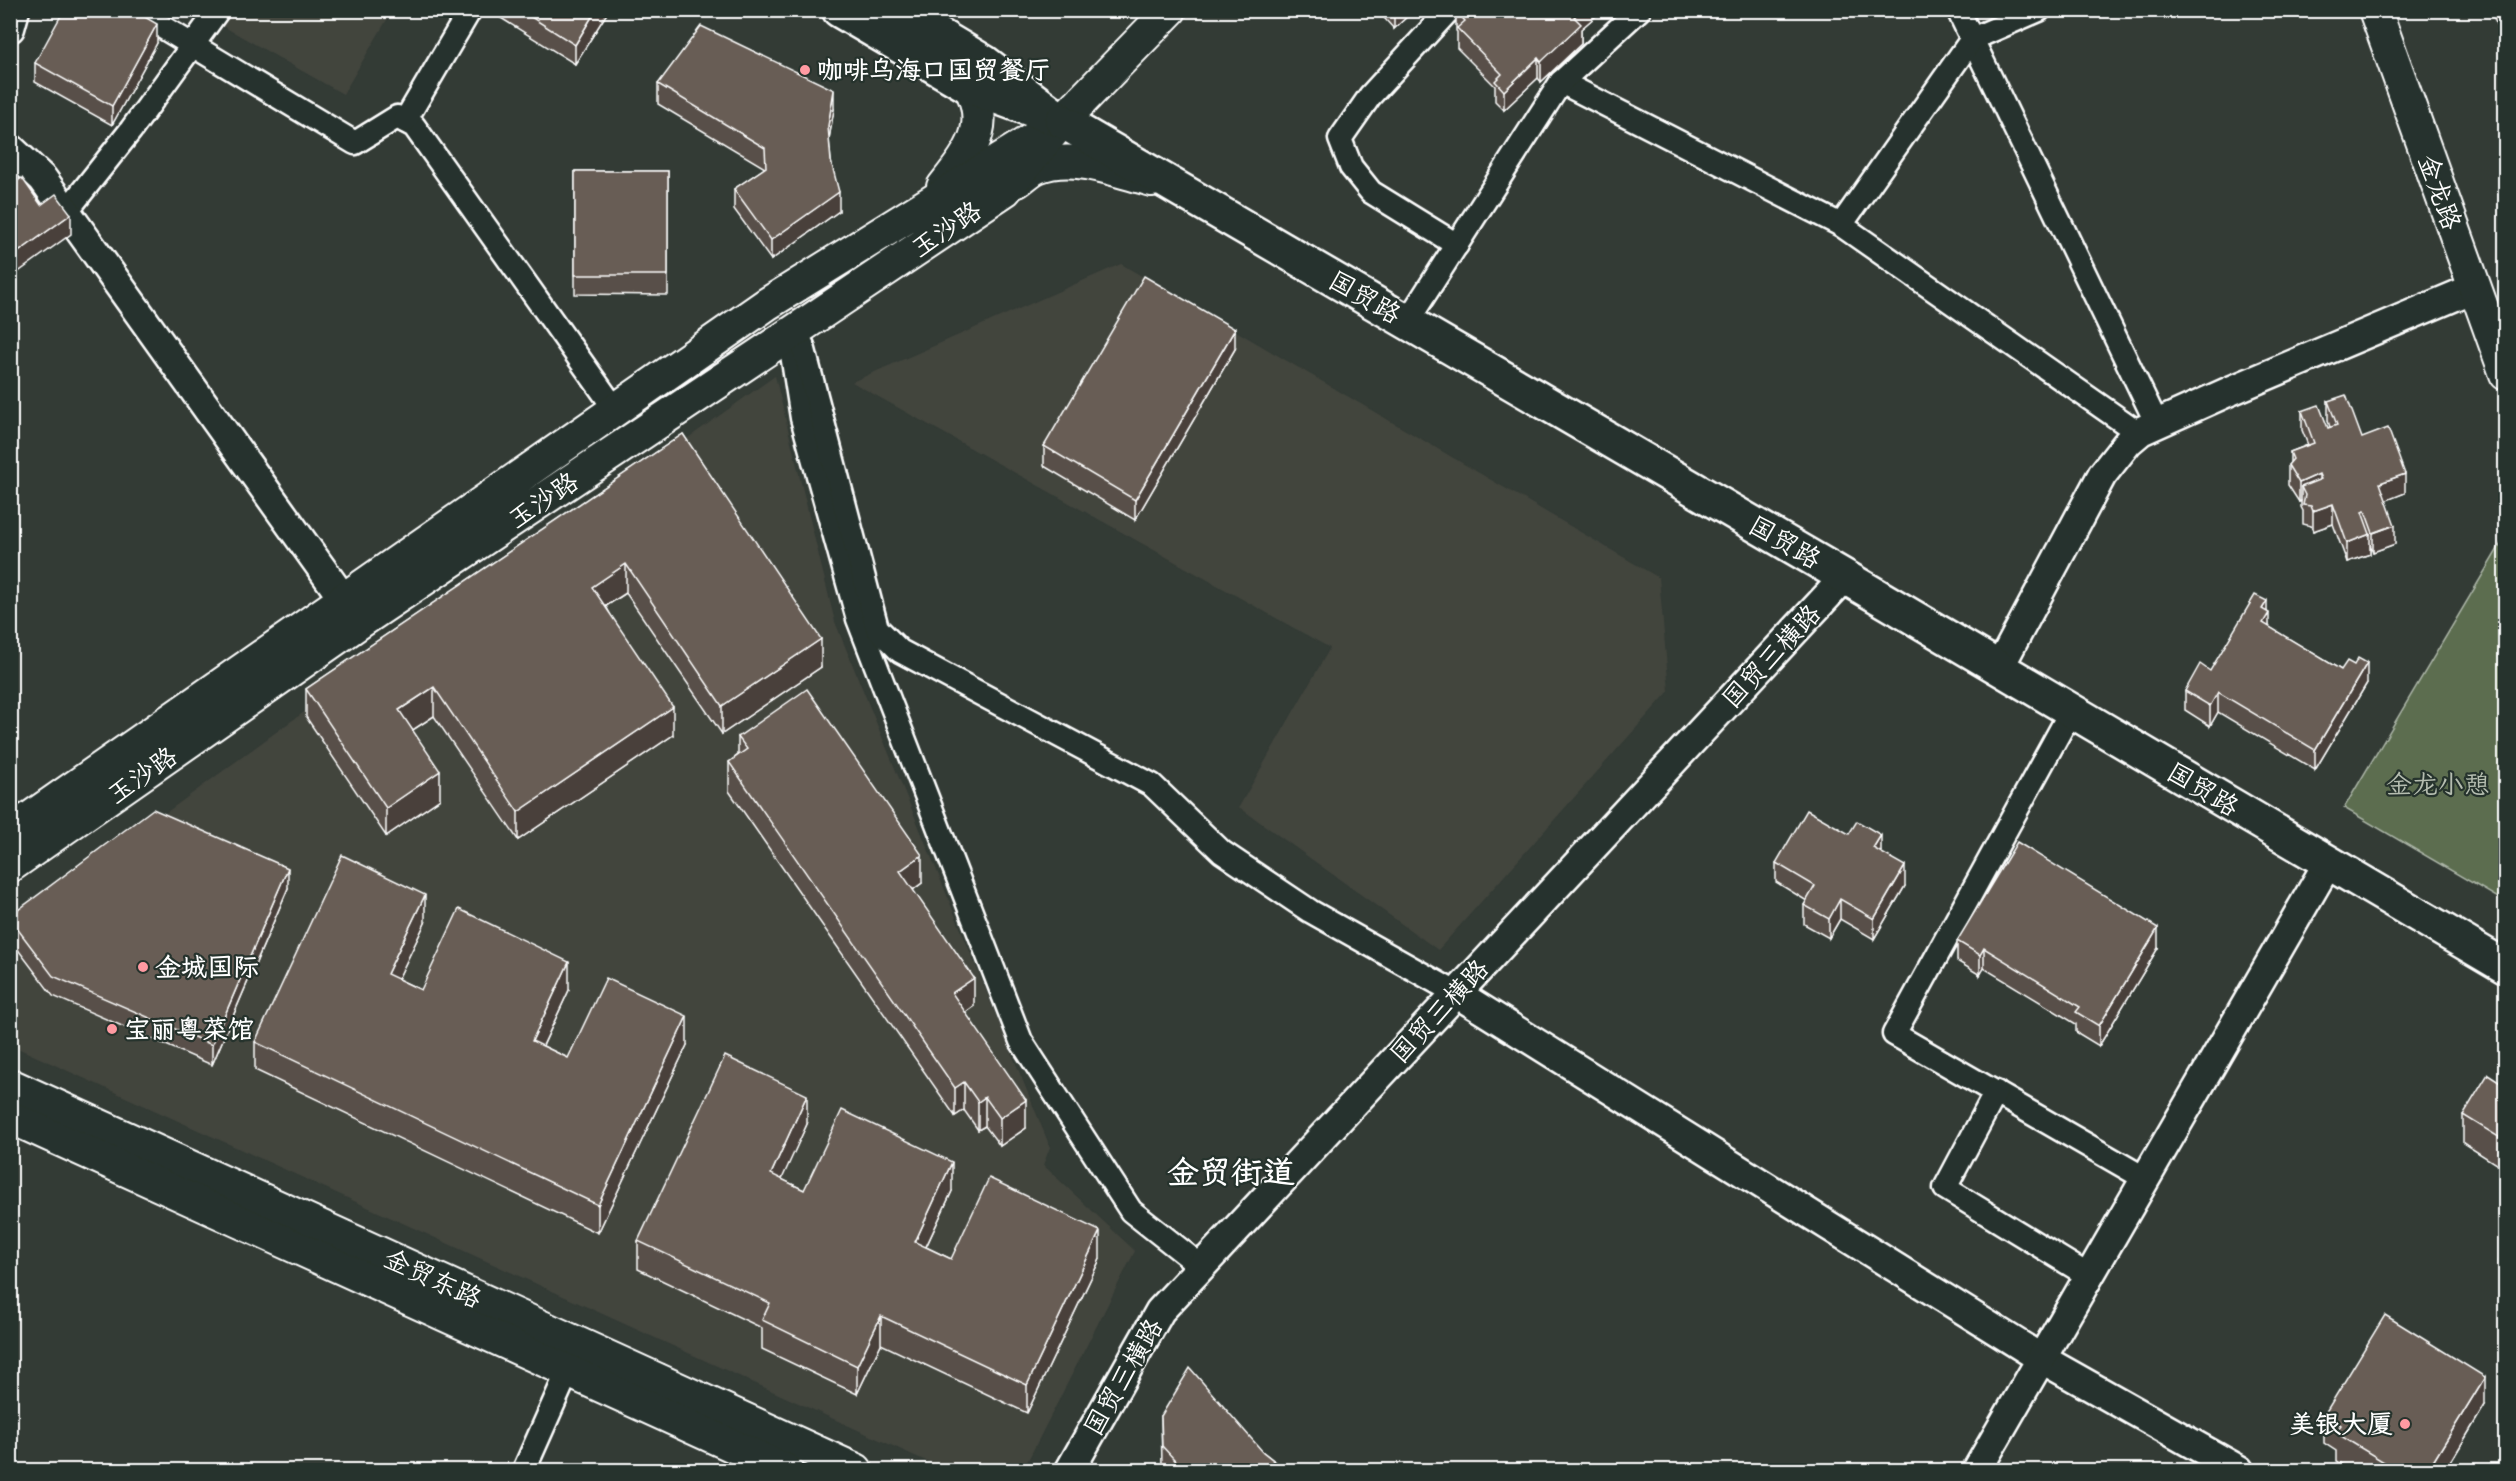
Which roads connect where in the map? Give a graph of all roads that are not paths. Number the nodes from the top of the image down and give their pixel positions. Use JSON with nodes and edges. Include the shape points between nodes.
{"nodes":[{"id":1,"x":15,"y":10,"type":"edge"},
{"id":2,"x":134,"y":10,"type":"edge"},
{"id":3,"x":218,"y":10,"type":"edge"},
{"id":4,"x":470,"y":10,"type":"edge"},
{"id":5,"x":839,"y":10,"type":"edge"},
{"id":6,"x":897,"y":10,"type":"edge"},
{"id":7,"x":1170,"y":10,"type":"edge"},
{"id":8,"x":1449,"y":10,"type":"edge"},
{"id":9,"x":1640,"y":10,"type":"edge"},
{"id":10,"x":1958,"y":10,"type":"edge"},
{"id":11,"x":2039,"y":10,"type":"edge"},
{"id":12,"x":2374,"y":10,"type":"edge"},
{"id":13,"x":10,"y":28,"type":"edge"},
{"id":14,"x":1972,"y":39,"type":"junction"},
{"id":15,"x":194,"y":46,"type":"junction"},
{"id":16,"x":977,"y":74,"type":"junction"},
{"id":17,"x":1105,"y":75,"type":"junction"},
{"id":18,"x":1561,"y":82,"type":"junction"},
{"id":19,"x":405,"y":121,"type":"junction"},
{"id":20,"x":1062,"y":121,"type":"junction"},
{"id":21,"x":10,"y":148,"type":"edge"},
{"id":22,"x":1176,"y":187,"type":"junction"},
{"id":23,"x":1005,"y":190,"type":"junction"},
{"id":24,"x":933,"y":200,"type":"junction"},
{"id":25,"x":66,"y":212,"type":"junction"},
{"id":26,"x":1841,"y":225,"type":"junction"},
{"id":27,"x":1457,"y":245,"type":"junction"},
{"id":28,"x":2474,"y":288,"type":"junction"},
{"id":29,"x":1407,"y":322,"type":"junction"},
{"id":30,"x":794,"y":332,"type":"junction"},
{"id":31,"x":2503,"y":362,"type":"edge"},
{"id":32,"x":610,"y":402,"type":"dead end"},
{"id":33,"x":2148,"y":428,"type":"junction"},
{"id":34,"x":1845,"y":577,"type":"junction"},
{"id":35,"x":352,"y":611,"type":"junction"},
{"id":36,"x":1999,"y":668,"type":"junction"},
{"id":37,"x":2071,"y":711,"type":"junction"},
{"id":38,"x":10,"y":832,"type":"edge"},
{"id":39,"x":2328,"y":862,"type":"junction"},
{"id":40,"x":10,"y":866,"type":"edge"},
{"id":41,"x":2505,"y":967,"type":"edge"},
{"id":42,"x":1456,"y":993,"type":"junction"},
{"id":43,"x":10,"y":1085,"type":"edge"},
{"id":44,"x":1996,"y":1092,"type":"junction"},
{"id":45,"x":10,"y":1117,"type":"edge"},
{"id":46,"x":2146,"y":1179,"type":"junction"},
{"id":47,"x":1202,"y":1267,"type":"junction"},
{"id":48,"x":2090,"y":1276,"type":"junction"},
{"id":49,"x":2042,"y":1359,"type":"junction"},
{"id":50,"x":568,"y":1371,"type":"junction"},
{"id":51,"x":524,"y":1470,"type":"edge"},
{"id":52,"x":786,"y":1470,"type":"edge"},
{"id":53,"x":856,"y":1470,"type":"edge"},
{"id":54,"x":1070,"y":1470,"type":"edge"},
{"id":55,"x":1977,"y":1470,"type":"edge"},
{"id":56,"x":2240,"y":1470,"type":"edge"}],
"edges":[{"from":1,"to":13,"type":"street"},
{"from":2,"to":15,"type":"street"},
{"from":3,"to":15,"type":"street"},
{"from":4,"to":19,"type":"street"},
{"from":5,"to":16,"type":"main road","name":"国贸路"},
{"from":6,"to":16,"type":"main road","name":"国贸路"},
{"from":7,"to":17,"type":"main road","name":"玉沙路"},
{"from":8,"to":27,"type":"street","via":[[1370,96],[1340,139],[1351,167],[1371,192]]},
{"from":9,"to":18,"type":"street"},
{"from":10,"to":14,"type":"street"},
{"from":11,"to":14,"type":"street"},
{"from":12,"to":28,"type":"main road","name":"金龙路"},
{"from":14,"to":26,"type":"street"},
{"from":14,"to":33,"type":"street"},
{"from":15,"to":19,"type":"street","via":[[355,143],[397,117]]},
{"from":15,"to":25,"type":"street"},
{"from":16,"to":17,"type":"main road","via":[[1061,96],[1080,93]]},
{"from":16,"to":20,"type":"main road","name":"国贸路"},
{"from":16,"to":24,"type":"main road","via":[[980,112],[974,141]]},
{"from":17,"to":20,"type":"main road","name":"玉沙路"},
{"from":18,"to":26,"type":"street"},
{"from":18,"to":27,"type":"street"},
{"from":19,"to":32,"type":"street","via":[[414,126]]},
{"from":20,"to":22,"type":"main road","name":"国贸路"},
{"from":20,"to":23,"type":"main road","name":"玉沙路"},
{"from":20,"to":24,"type":"main road","name":"玉沙路"},
{"from":21,"to":25,"type":"street","via":[[43,179]]},
{"from":22,"to":23,"type":"main road","via":[[1111,169],[1056,162],[1036,168]]},
{"from":22,"to":29,"type":"main road","name":"国贸路"},
{"from":23,"to":30,"type":"main road","name":"玉沙路"},
{"from":24,"to":35,"type":"main road","name":"玉沙路","via":[[768,304]]},
{"from":25,"to":35,"type":"street"},
{"from":26,"to":33,"type":"street"},
{"from":27,"to":29,"type":"street"},
{"from":28,"to":31,"type":"main road","name":"金龙路"},
{"from":28,"to":33,"type":"street"},
{"from":29,"to":34,"type":"main road","name":"国贸路"},
{"from":30,"to":35,"type":"main road","name":"玉沙路"},
{"from":30,"to":42,"type":"street","via":[[877,628],[900,651],[1152,785],[1222,852],[1310,911]]},
{"from":30,"to":47,"type":"street","via":[[802,418],[858,618],[1021,1041],[1131,1211]]},
{"from":33,"to":36,"type":"street","via":[[2128,442],[2103,475]]},
{"from":34,"to":36,"type":"main road","name":"国贸路"},
{"from":34,"to":42,"type":"street","name":"国贸三横路"},
{"from":35,"to":38,"type":"main road","name":"玉沙路"},
{"from":35,"to":40,"type":"main road","name":"玉沙路"},
{"from":36,"to":37,"type":"main road","name":"国贸路"},
{"from":37,"to":39,"type":"main road","name":"国贸路"},
{"from":37,"to":44,"type":"street","via":[[1894,1034]]},
{"from":39,"to":41,"type":"main road","name":"国贸路"},
{"from":39,"to":46,"type":"street"},
{"from":42,"to":47,"type":"street","name":"国贸三横路"},
{"from":42,"to":49,"type":"street"},
{"from":43,"to":53,"type":"main road","name":"金贸东路"},
{"from":44,"to":46,"type":"street"},
{"from":44,"to":48,"type":"street","via":[[1946,1188]]},
{"from":45,"to":50,"type":"main road","name":"金贸东路"},
{"from":46,"to":48,"type":"street"},
{"from":47,"to":54,"type":"street","name":"国贸三横路","via":[[1160,1311]]},
{"from":48,"to":49,"type":"street"},
{"from":49,"to":55,"type":"street"},
{"from":49,"to":56,"type":"street"},
{"from":50,"to":51,"type":"street"},
{"from":50,"to":52,"type":"main road","name":"金贸东路"}]}
